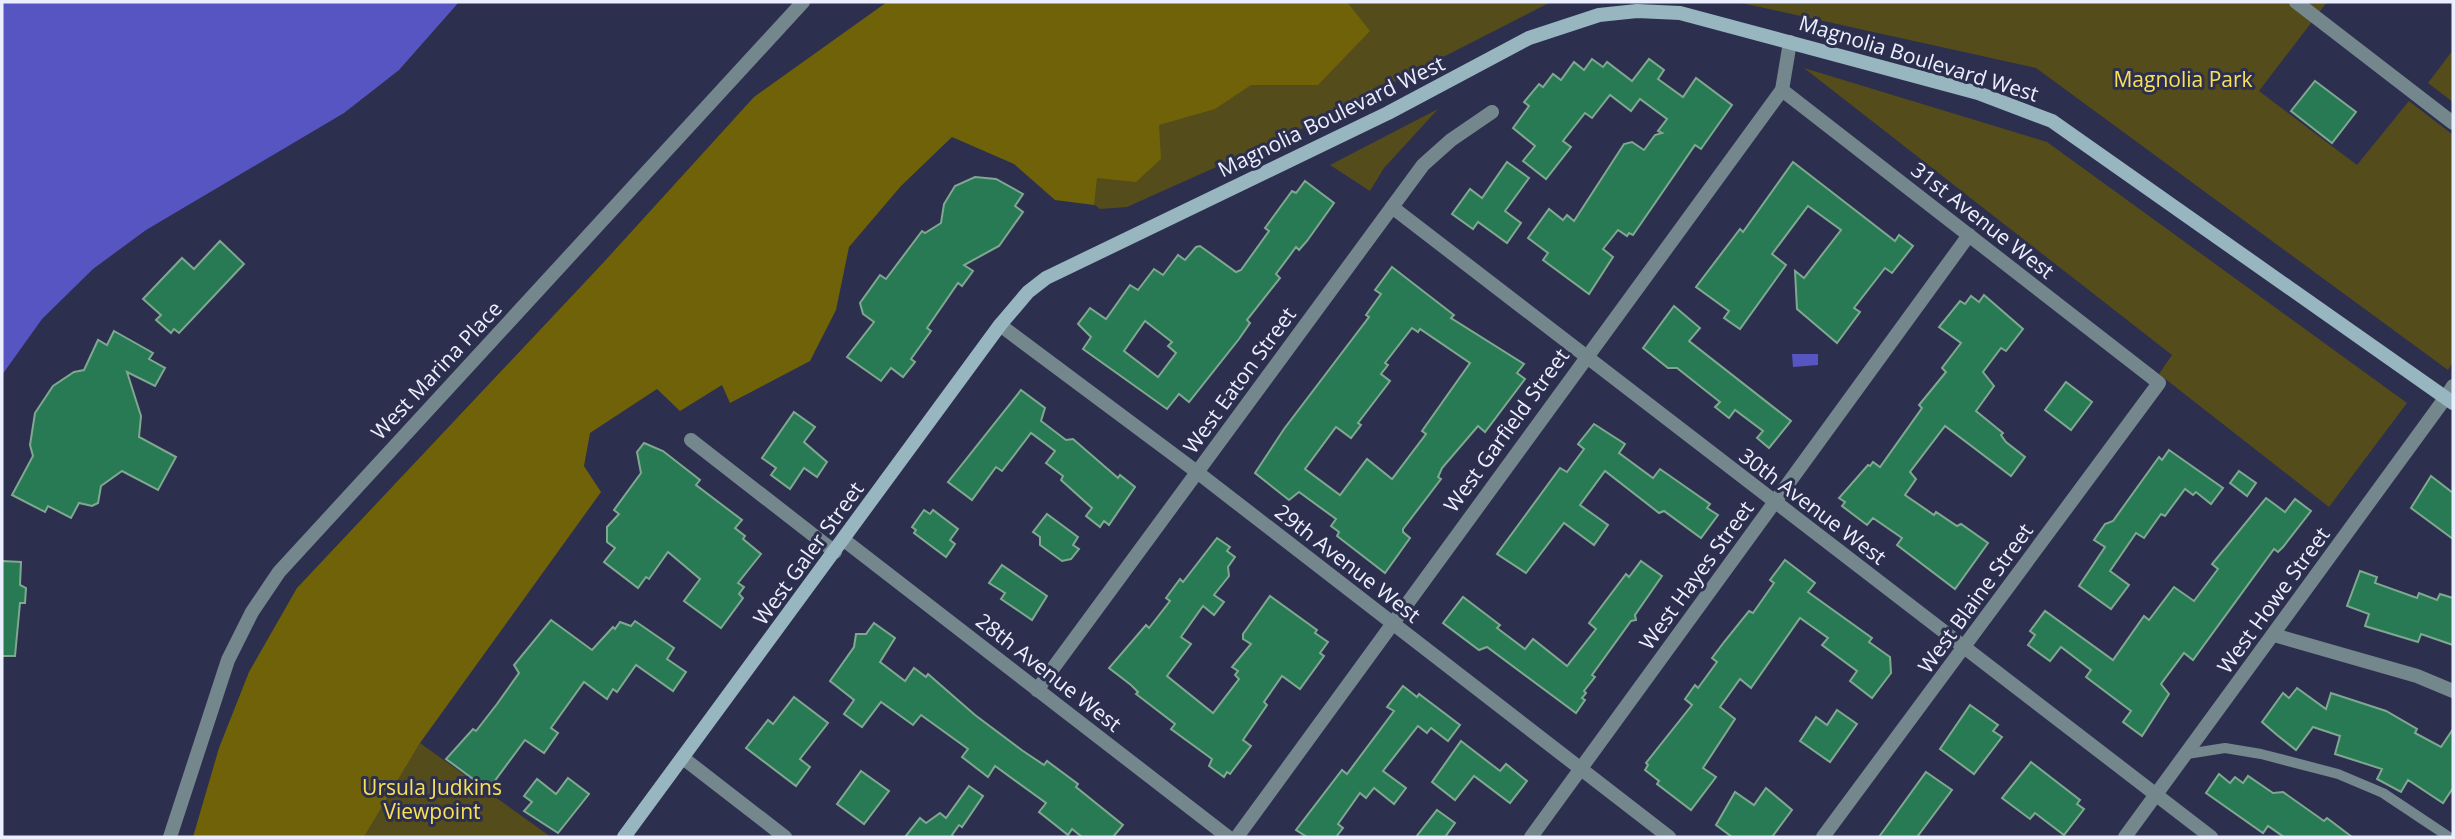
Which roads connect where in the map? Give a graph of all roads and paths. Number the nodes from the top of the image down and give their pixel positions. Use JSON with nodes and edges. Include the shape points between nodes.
{"nodes":[{"id":1,"x":803,"y":2,"type":"edge"},
{"id":2,"x":2296,"y":2,"type":"edge"},
{"id":3,"x":1790,"y":42,"type":"junction"},
{"id":4,"x":1782,"y":90,"type":"junction"},
{"id":5,"x":1492,"y":112,"type":"dead end"},
{"id":6,"x":2453,"y":123,"type":"edge"},
{"id":7,"x":1392,"y":207,"type":"junction"},
{"id":8,"x":1969,"y":235,"type":"junction"},
{"id":9,"x":1026,"y":295,"type":"joint"},
{"id":10,"x":1000,"y":325,"type":"junction"},
{"id":11,"x":1585,"y":358,"type":"junction"},
{"id":12,"x":2158,"y":383,"type":"joint"},
{"id":13,"x":2451,"y":395,"type":"edge"},
{"id":14,"x":691,"y":440,"type":"dead end"},
{"id":15,"x":1197,"y":472,"type":"junction"},
{"id":16,"x":1773,"y":503,"type":"junction"},
{"id":17,"x":839,"y":546,"type":"junction"},
{"id":18,"x":1391,"y":623,"type":"junction"},
{"id":19,"x":2274,"y":635,"type":"junction"},
{"id":20,"x":1966,"y":647,"type":"junction"},
{"id":21,"x":1037,"y":690,"type":"junction"},
{"id":22,"x":2453,"y":691,"type":"edge"},
{"id":23,"x":2187,"y":754,"type":"junction"},
{"id":24,"x":683,"y":758,"type":"junction"},
{"id":25,"x":1581,"y":770,"type":"junction"},
{"id":26,"x":2157,"y":795,"type":"junction"},
{"id":27,"x":179,"y":815,"type":"junction"},
{"id":28,"x":170,"y":837,"type":"edge"},
{"id":29,"x":177,"y":837,"type":"edge"},
{"id":30,"x":624,"y":837,"type":"edge"},
{"id":31,"x":785,"y":837,"type":"edge"},
{"id":32,"x":1228,"y":837,"type":"edge"},
{"id":33,"x":1237,"y":837,"type":"edge"},
{"id":34,"x":1531,"y":837,"type":"edge"},
{"id":35,"x":1669,"y":837,"type":"edge"},
{"id":36,"x":1823,"y":837,"type":"edge"},
{"id":37,"x":2125,"y":837,"type":"edge"},
{"id":38,"x":2211,"y":837,"type":"edge"},
{"id":39,"x":2449,"y":837,"type":"edge"}],
"edges":[{"from":1,"to":27,"type":"street","name":"West Marina Place","via":[[279,572],[228,660]]},
{"from":2,"to":6,"type":"street"},
{"from":3,"to":4,"type":"street","name":"West Garfield Street"},
{"from":3,"to":9,"type":"main road","name":"Magnolia Boulevard West","via":[[1680,13],[1635,11],[1561,26],[1098,250],[1046,278]]},
{"from":3,"to":13,"type":"main road","name":"Magnolia Boulevard West","via":[[1979,93],[2052,121]]},
{"from":4,"to":8,"type":"street","name":"31st Avenue West"},
{"from":4,"to":11,"type":"street","name":"West Garfield Street"},
{"from":5,"to":7,"type":"street","name":"West Eaton Street","via":[[1423,165]]},
{"from":7,"to":11,"type":"street","name":"30th Avenue West"},
{"from":7,"to":15,"type":"street","name":"West Eaton Street"},
{"from":8,"to":12,"type":"street","name":"31st Avenue West"},
{"from":8,"to":16,"type":"street","name":"West Hayes Street"},
{"from":9,"to":10,"type":"main road","name":"West Galer Street"},
{"from":10,"to":15,"type":"street","name":"29th Avenue West"},
{"from":10,"to":17,"type":"main road","name":"West Galer Street"},
{"from":11,"to":16,"type":"street","name":"30th Avenue West"},
{"from":11,"to":18,"type":"street","name":"West Garfield Street"},
{"from":12,"to":20,"type":"street","name":"West Blaine Street"},
{"from":13,"to":19,"type":"street","name":"West Howe Street"},
{"from":14,"to":17,"type":"street","name":"28th Avenue West"},
{"from":15,"to":18,"type":"street","name":"29th Avenue West"},
{"from":15,"to":21,"type":"street","name":"West Eaton Street"},
{"from":16,"to":20,"type":"street","name":"30th Avenue West"},
{"from":16,"to":25,"type":"street","name":"West Hayes Street"},
{"from":17,"to":21,"type":"street","name":"28th Avenue West"},
{"from":17,"to":24,"type":"main road","name":"West Galer Street"},
{"from":18,"to":25,"type":"street","name":"29th Avenue West"},
{"from":18,"to":33,"type":"street","name":"West Garfield Street"},
{"from":19,"to":22,"type":"street","via":[[2417,676]]},
{"from":19,"to":23,"type":"street","name":"West Howe Street"},
{"from":20,"to":26,"type":"street","name":"30th Avenue West"},
{"from":20,"to":36,"type":"street","name":"West Blaine Street"},
{"from":21,"to":32,"type":"street","name":"28th Avenue West"},
{"from":23,"to":26,"type":"street","name":"West Howe Street"},
{"from":23,"to":39,"type":"lane","via":[[2225,748],[2338,774],[2383,793]]},
{"from":24,"to":30,"type":"main road","name":"West Galer Street"},
{"from":24,"to":31,"type":"street"},
{"from":25,"to":34,"type":"street","name":"West Hayes Street"},
{"from":25,"to":35,"type":"street","name":"29th Avenue West"},
{"from":26,"to":37,"type":"street","name":"West Howe Street"},
{"from":26,"to":38,"type":"street","name":"30th Avenue West"},
{"from":27,"to":28,"type":"street","name":"West Marina Place"},
{"from":27,"to":29,"type":"street","name":"West Marina Place"}]}
